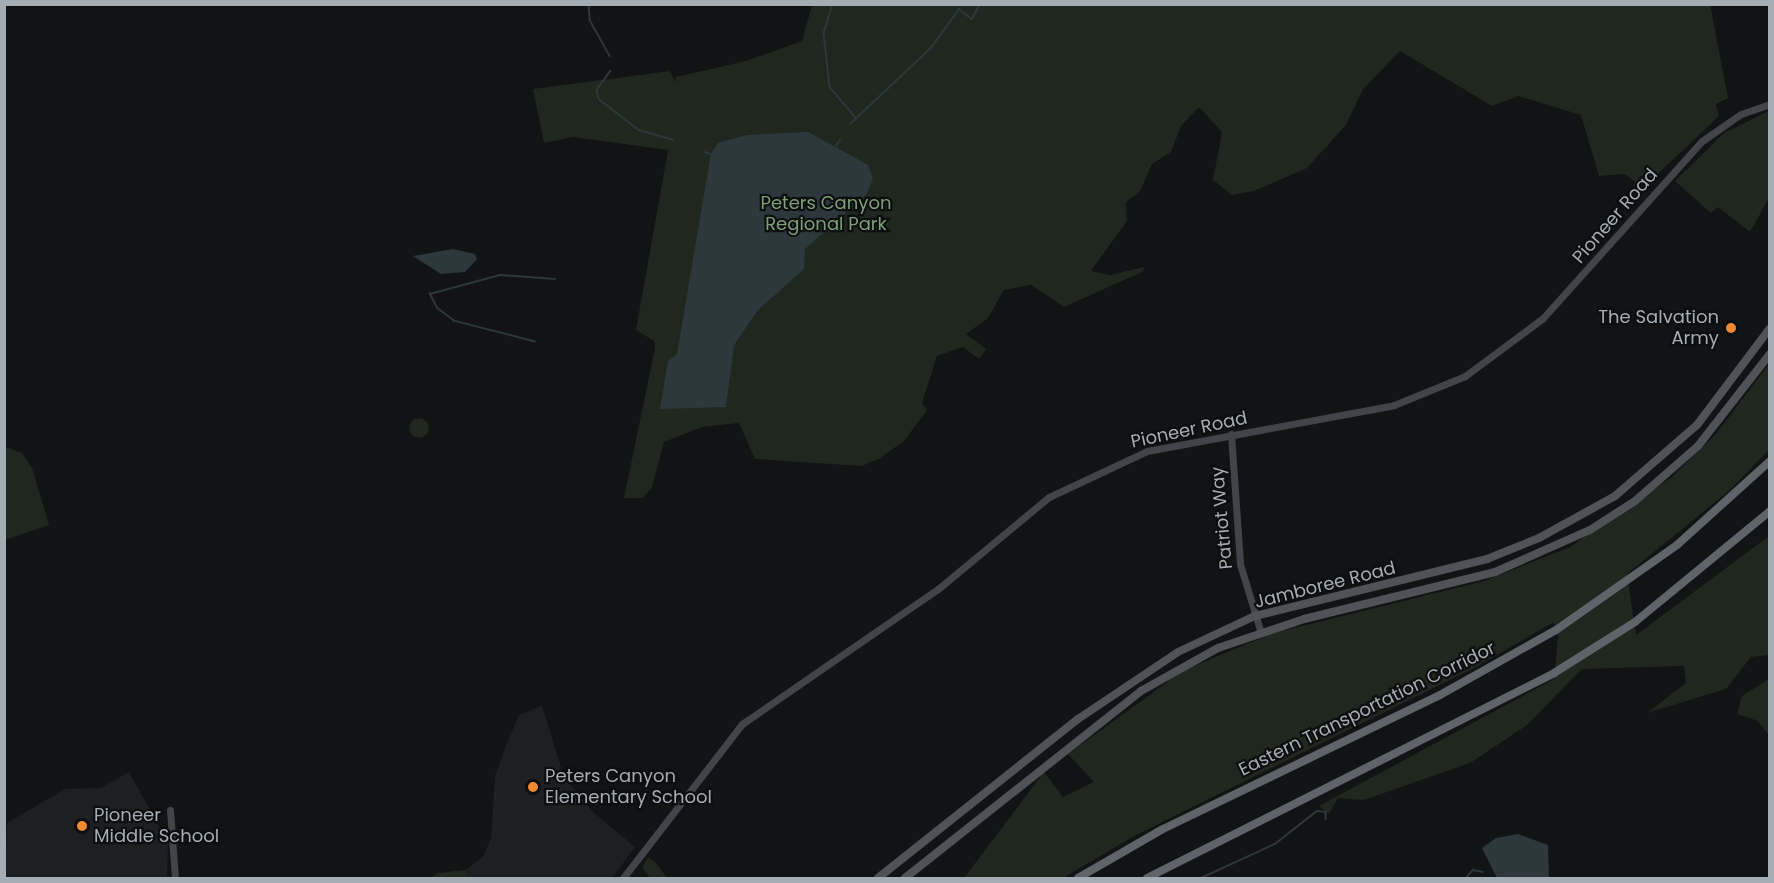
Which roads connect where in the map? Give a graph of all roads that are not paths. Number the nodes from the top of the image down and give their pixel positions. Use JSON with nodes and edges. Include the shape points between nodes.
{"nodes":[{"id":1,"x":1770,"y":104,"type":"edge"},
{"id":2,"x":1770,"y":328,"type":"edge"},
{"id":3,"x":1770,"y":354,"type":"edge"},
{"id":4,"x":1231,"y":434,"type":"junction"},
{"id":5,"x":1770,"y":461,"type":"edge"},
{"id":6,"x":1770,"y":511,"type":"edge"},
{"id":7,"x":1255,"y":616,"type":"junction"},
{"id":8,"x":1261,"y":633,"type":"junction"},
{"id":9,"x":170,"y":810,"type":"dead end"},
{"id":10,"x":175,"y":879,"type":"edge"},
{"id":11,"x":623,"y":879,"type":"edge"},
{"id":12,"x":878,"y":879,"type":"edge"},
{"id":13,"x":905,"y":879,"type":"edge"},
{"id":14,"x":1078,"y":879,"type":"edge"},
{"id":15,"x":1147,"y":879,"type":"edge"}],
"edges":[{"from":1,"to":4,"type":"street","name":"Pioneer Road","via":[[1734,119],[1702,141],[1556,305],[1484,364],[1394,405]]},
{"from":2,"to":7,"type":"main road","name":"Jamboree Road","via":[[1717,401],[1672,450],[1579,518],[1487,559]]},
{"from":3,"to":8,"type":"main road","name":"Jamboree Road","via":[[1698,446],[1635,501],[1590,530],[1495,572]]},
{"from":4,"to":7,"type":"street","name":"Patriot Way","via":[[1236,540]]},
{"from":4,"to":11,"type":"street","name":"Pioneer Road","via":[[1118,462],[1031,510],[938,589],[742,724]]},
{"from":5,"to":14,"type":"highway","name":"Eastern Transportation Corridor","via":[[1638,576],[1556,630],[1440,695],[1163,829]]},
{"from":6,"to":15,"type":"highway","via":[[1635,622],[1554,673]]},
{"from":7,"to":8,"type":"street","name":"Patriot Way"},
{"from":7,"to":12,"type":"main road","name":"Jamboree Road","via":[[1125,683]]},
{"from":8,"to":13,"type":"main road","name":"Jamboree Road","via":[[1218,648],[1141,691]]},
{"from":9,"to":10,"type":"street"}]}
